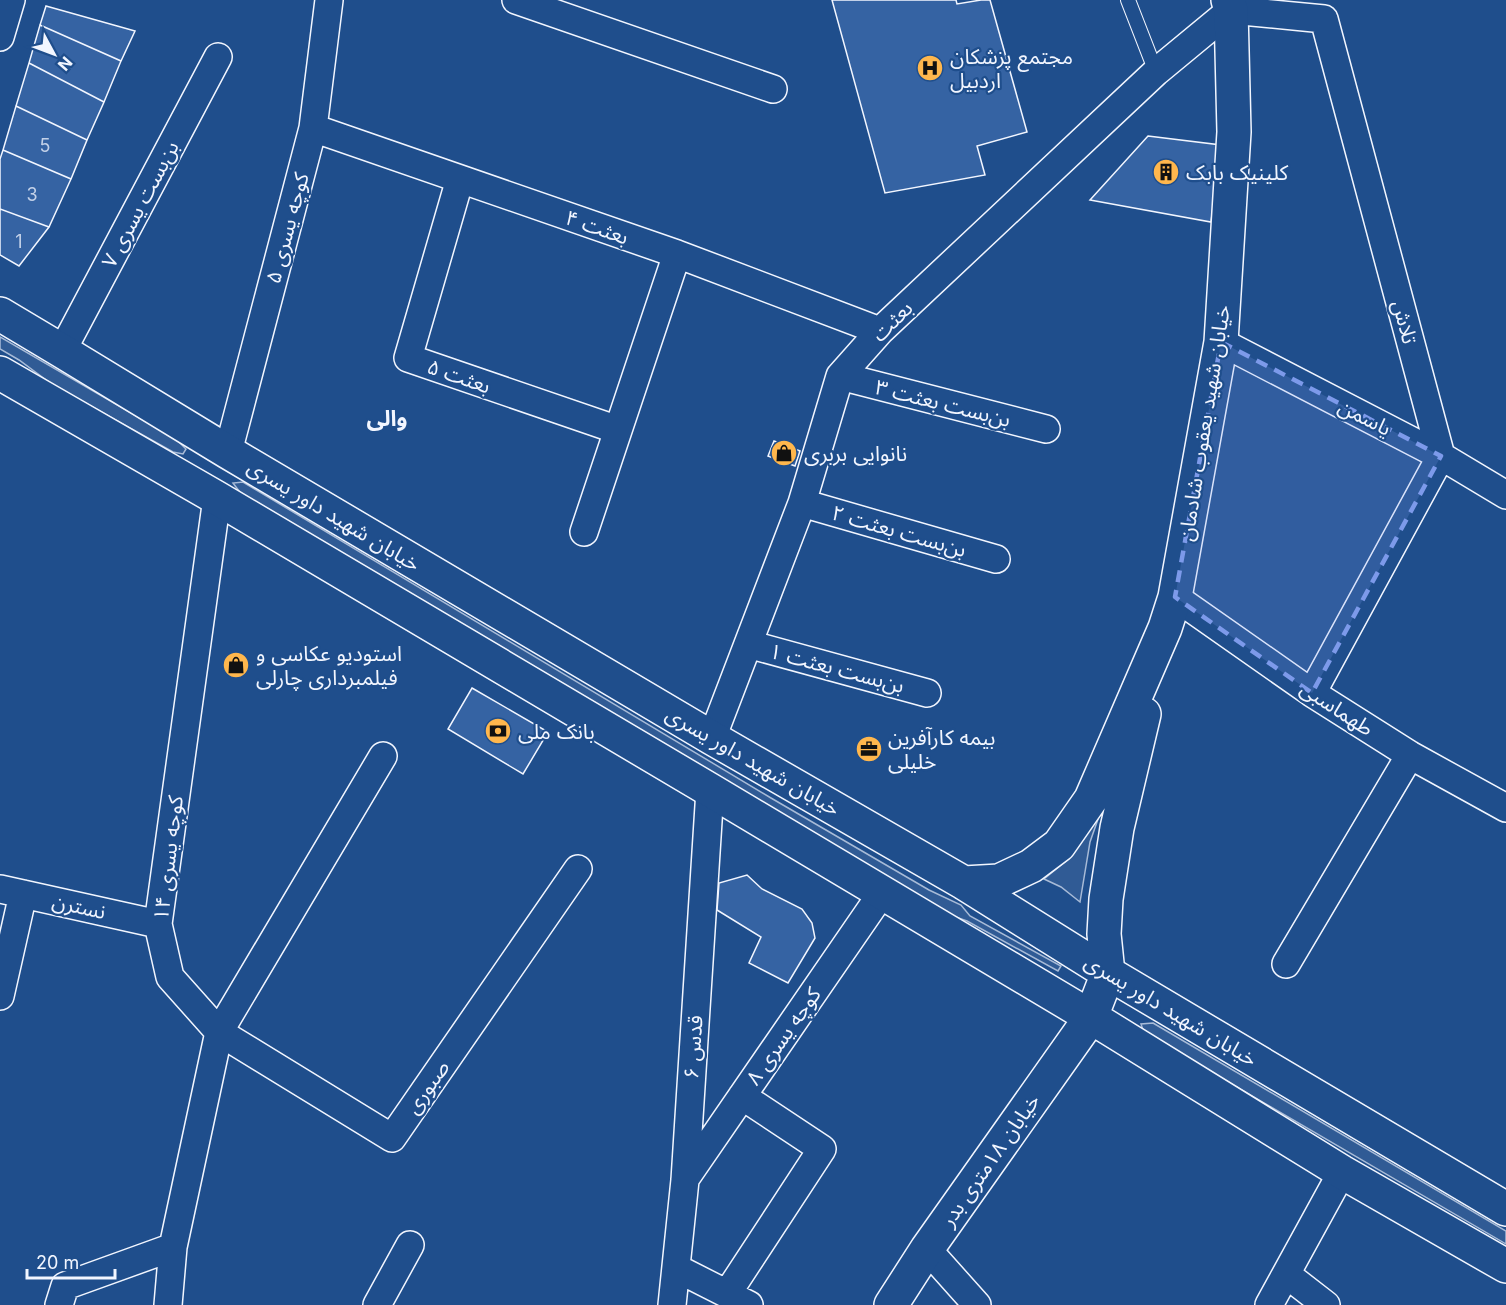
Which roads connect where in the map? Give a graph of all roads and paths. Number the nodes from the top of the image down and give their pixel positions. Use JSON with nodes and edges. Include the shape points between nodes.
{"nodes":[{"id":1,"x":11,"y":0,"type":"edge"},
{"id":2,"x":329,"y":0,"type":"edge"},
{"id":3,"x":516,"y":0,"type":"edge"},
{"id":4,"x":1128,"y":0,"type":"edge"},
{"id":5,"x":1229,"y":5,"type":"edge"},
{"id":6,"x":0,"y":38,"type":"edge"},
{"id":7,"x":218,"y":57,"type":"dead end"},
{"id":8,"x":1156,"y":72,"type":"junction"},
{"id":9,"x":773,"y":89,"type":"dead end"},
{"id":10,"x":313,"y":128,"type":"junction"},
{"id":11,"x":460,"y":179,"type":"junction"},
{"id":12,"x":676,"y":254,"type":"junction"},
{"id":13,"x":0,"y":315,"type":"edge"},
{"id":14,"x":880,"y":331,"type":"junction"},
{"id":15,"x":1221,"y":342,"type":"junction"},
{"id":16,"x":62,"y":351,"type":"junction"},
{"id":17,"x":0,"y":373,"type":"edge"},
{"id":18,"x":840,"y":376,"type":"junction"},
{"id":19,"x":1046,"y":429,"type":"dead end"},
{"id":20,"x":618,"y":430,"type":"junction"},
{"id":21,"x":228,"y":452,"type":"junction"},
{"id":22,"x":1441,"y":456,"type":"junction"},
{"id":23,"x":1506,"y":495,"type":"edge"},
{"id":24,"x":217,"y":498,"type":"junction"},
{"id":25,"x":802,"y":503,"type":"junction"},
{"id":26,"x":584,"y":532,"type":"dead end"},
{"id":27,"x":996,"y":559,"type":"dead end"},
{"id":28,"x":1175,"y":597,"type":"junction"},
{"id":29,"x":1165,"y":628,"type":"junction"},
{"id":30,"x":748,"y":644,"type":"junction"},
{"id":31,"x":927,"y":693,"type":"dead end"},
{"id":32,"x":1312,"y":693,"type":"junction"},
{"id":33,"x":711,"y":738,"type":"junction"},
{"id":34,"x":1410,"y":755,"type":"junction"},
{"id":35,"x":383,"y":756,"type":"dead end"},
{"id":36,"x":710,"y":790,"type":"junction"},
{"id":37,"x":1506,"y":807,"type":"edge"},
{"id":38,"x":578,"y":869,"type":"dead end"},
{"id":39,"x":964,"y":883,"type":"junction"},
{"id":40,"x":12,"y":891,"type":"edge"},
{"id":41,"x":882,"y":893,"type":"junction"},
{"id":42,"x":158,"y":924,"type":"junction"},
{"id":43,"x":1286,"y":964,"type":"dead end"},
{"id":44,"x":1108,"y":973,"type":"junction"},
{"id":45,"x":0,"y":996,"type":"edge"},
{"id":46,"x":1091,"y":1017,"type":"junction"},
{"id":47,"x":219,"y":1032,"type":"junction"},
{"id":48,"x":742,"y":1096,"type":"junction"},
{"id":49,"x":1342,"y":1172,"type":"junction"},
{"id":50,"x":684,"y":1179,"type":"junction"},
{"id":51,"x":1506,"y":1209,"type":"edge"},
{"id":52,"x":410,"y":1245,"type":"dead end"},
{"id":53,"x":173,"y":1247,"type":"junction"},
{"id":54,"x":927,"y":1249,"type":"junction"},
{"id":55,"x":1506,"y":1266,"type":"edge"},
{"id":56,"x":676,"y":1268,"type":"junction"},
{"id":57,"x":1286,"y":1274,"type":"junction"},
{"id":58,"x":738,"y":1299,"type":"edge"},
{"id":59,"x":59,"y":1305,"type":"edge"},
{"id":60,"x":168,"y":1305,"type":"edge"},
{"id":61,"x":377,"y":1305,"type":"edge"},
{"id":62,"x":672,"y":1305,"type":"edge"},
{"id":63,"x":891,"y":1305,"type":"edge"},
{"id":64,"x":976,"y":1305,"type":"edge"},
{"id":65,"x":1269,"y":1305,"type":"edge"},
{"id":66,"x":1326,"y":1305,"type":"edge"}],
"edges":[{"from":1,"to":6,"type":"street"},
{"from":2,"to":10,"type":"street","name":"کوچه یسری ۵"},
{"from":3,"to":9,"type":"street"},
{"from":4,"to":8,"type":"lane"},
{"from":5,"to":8,"type":"street","name":"بعثت"},
{"from":5,"to":15,"type":"main road","name":"خیابان شهید یعقوب شادمان","via":[[1234,132]]},
{"from":5,"to":22,"type":"street","name":"تلاش","via":[[1324,19]]},
{"from":7,"to":16,"type":"street","name":"بن‌بست یسری ۷"},
{"from":8,"to":14,"type":"street","name":"بعثت"},
{"from":10,"to":11,"type":"street","name":"بعثت ۴"},
{"from":10,"to":21,"type":"street","name":"کوچه یسری ۵"},
{"from":11,"to":12,"type":"street","name":"بعثت ۴"},
{"from":11,"to":20,"type":"street","name":"بعثت ۵","via":[[408,358]]},
{"from":12,"to":14,"type":"street","name":"بعثت ۴"},
{"from":12,"to":20,"type":"street"},
{"from":13,"to":16,"type":"main road","name":"خیابان شهید داور یسری"},
{"from":14,"to":18,"type":"street","name":"بعثت"},
{"from":15,"to":22,"type":"street","name":"یاسمن"},
{"from":15,"to":28,"type":"main road","name":"خیابان شهید یعقوب شادمان"},
{"from":16,"to":21,"type":"main road","name":"خیابان شهید داور یسری"},
{"from":17,"to":24,"type":"main road"},
{"from":18,"to":19,"type":"street","name":"بن‌بست بعثت ۳"},
{"from":18,"to":25,"type":"street","name":"بعثت"},
{"from":20,"to":26,"type":"street"},
{"from":21,"to":24,"type":"main road"},
{"from":21,"to":33,"type":"main road","name":"خیابان شهید داور یسری"},
{"from":22,"to":23,"type":"street","name":"یاسمن"},
{"from":22,"to":32,"type":"street"},
{"from":24,"to":36,"type":"main road"},
{"from":24,"to":42,"type":"street","name":"کوچه یسری ۱۴"},
{"from":25,"to":27,"type":"street","name":"بن‌بست بعثت ۲"},
{"from":25,"to":30,"type":"street","name":"بعثت"},
{"from":28,"to":29,"type":"main road","name":"خیابان شهید یعقوب شادمان"},
{"from":28,"to":32,"type":"street","name":"طهماسبی"},
{"from":29,"to":39,"type":"main road","name":"خیابان شهید یعقوب شادمان","via":[[1090,799],[1059,844],[1031,866],[999,880]]},
{"from":29,"to":44,"type":"main road","name":"خیابان شهید یعقوب شادمان","via":[[1117,828],[1106,898]]},
{"from":30,"to":31,"type":"street","name":"بن‌بست بعثت ۱"},
{"from":30,"to":33,"type":"street","name":"بعثت"},
{"from":32,"to":34,"type":"street","name":"طهماسبی"},
{"from":33,"to":39,"type":"main road","name":"خیابان شهید داور یسری"},
{"from":34,"to":37,"type":"street","name":"طهماسبی"},
{"from":34,"to":43,"type":"street"},
{"from":35,"to":47,"type":"street"},
{"from":36,"to":41,"type":"main road"},
{"from":36,"to":50,"type":"street","name":"قدس ۶"},
{"from":38,"to":47,"type":"street","name":"صبوری","via":[[392,1138]]},
{"from":39,"to":44,"type":"main road","name":"خیابان شهید داور یسری"},
{"from":40,"to":42,"type":"street","name":"نسترن"},
{"from":40,"to":45,"type":"street"},
{"from":41,"to":46,"type":"main road"},
{"from":41,"to":48,"type":"street","name":"کوچه یسری ۸"},
{"from":42,"to":47,"type":"street","name":"کوچه یسری ۱۴","via":[[170,977]]},
{"from":44,"to":46,"type":"main road","name":"خیابان ۱۸متری بدر"},
{"from":44,"to":51,"type":"main road","name":"خیابان شهید داور یسری"},
{"from":46,"to":49,"type":"main road"},
{"from":46,"to":54,"type":"main road","name":"خیابان ۱۸متری بدر"},
{"from":47,"to":53,"type":"street"},
{"from":48,"to":50,"type":"street","name":"کوچه یسری ۸"},
{"from":48,"to":58,"type":"street","via":[[822,1149]]},
{"from":49,"to":55,"type":"main road"},
{"from":49,"to":57,"type":"street"},
{"from":50,"to":56,"type":"street","name":"قدس ۶"},
{"from":52,"to":61,"type":"street"},
{"from":53,"to":59,"type":"street","via":[[65,1286]]},
{"from":53,"to":60,"type":"street"},
{"from":54,"to":63,"type":"main road","name":"خیابان ۱۸متری بدر"},
{"from":54,"to":64,"type":"street"},
{"from":56,"to":58,"type":"street"},
{"from":56,"to":62,"type":"street","name":"قدس ۶"},
{"from":57,"to":65,"type":"street"},
{"from":57,"to":66,"type":"street"}]}
